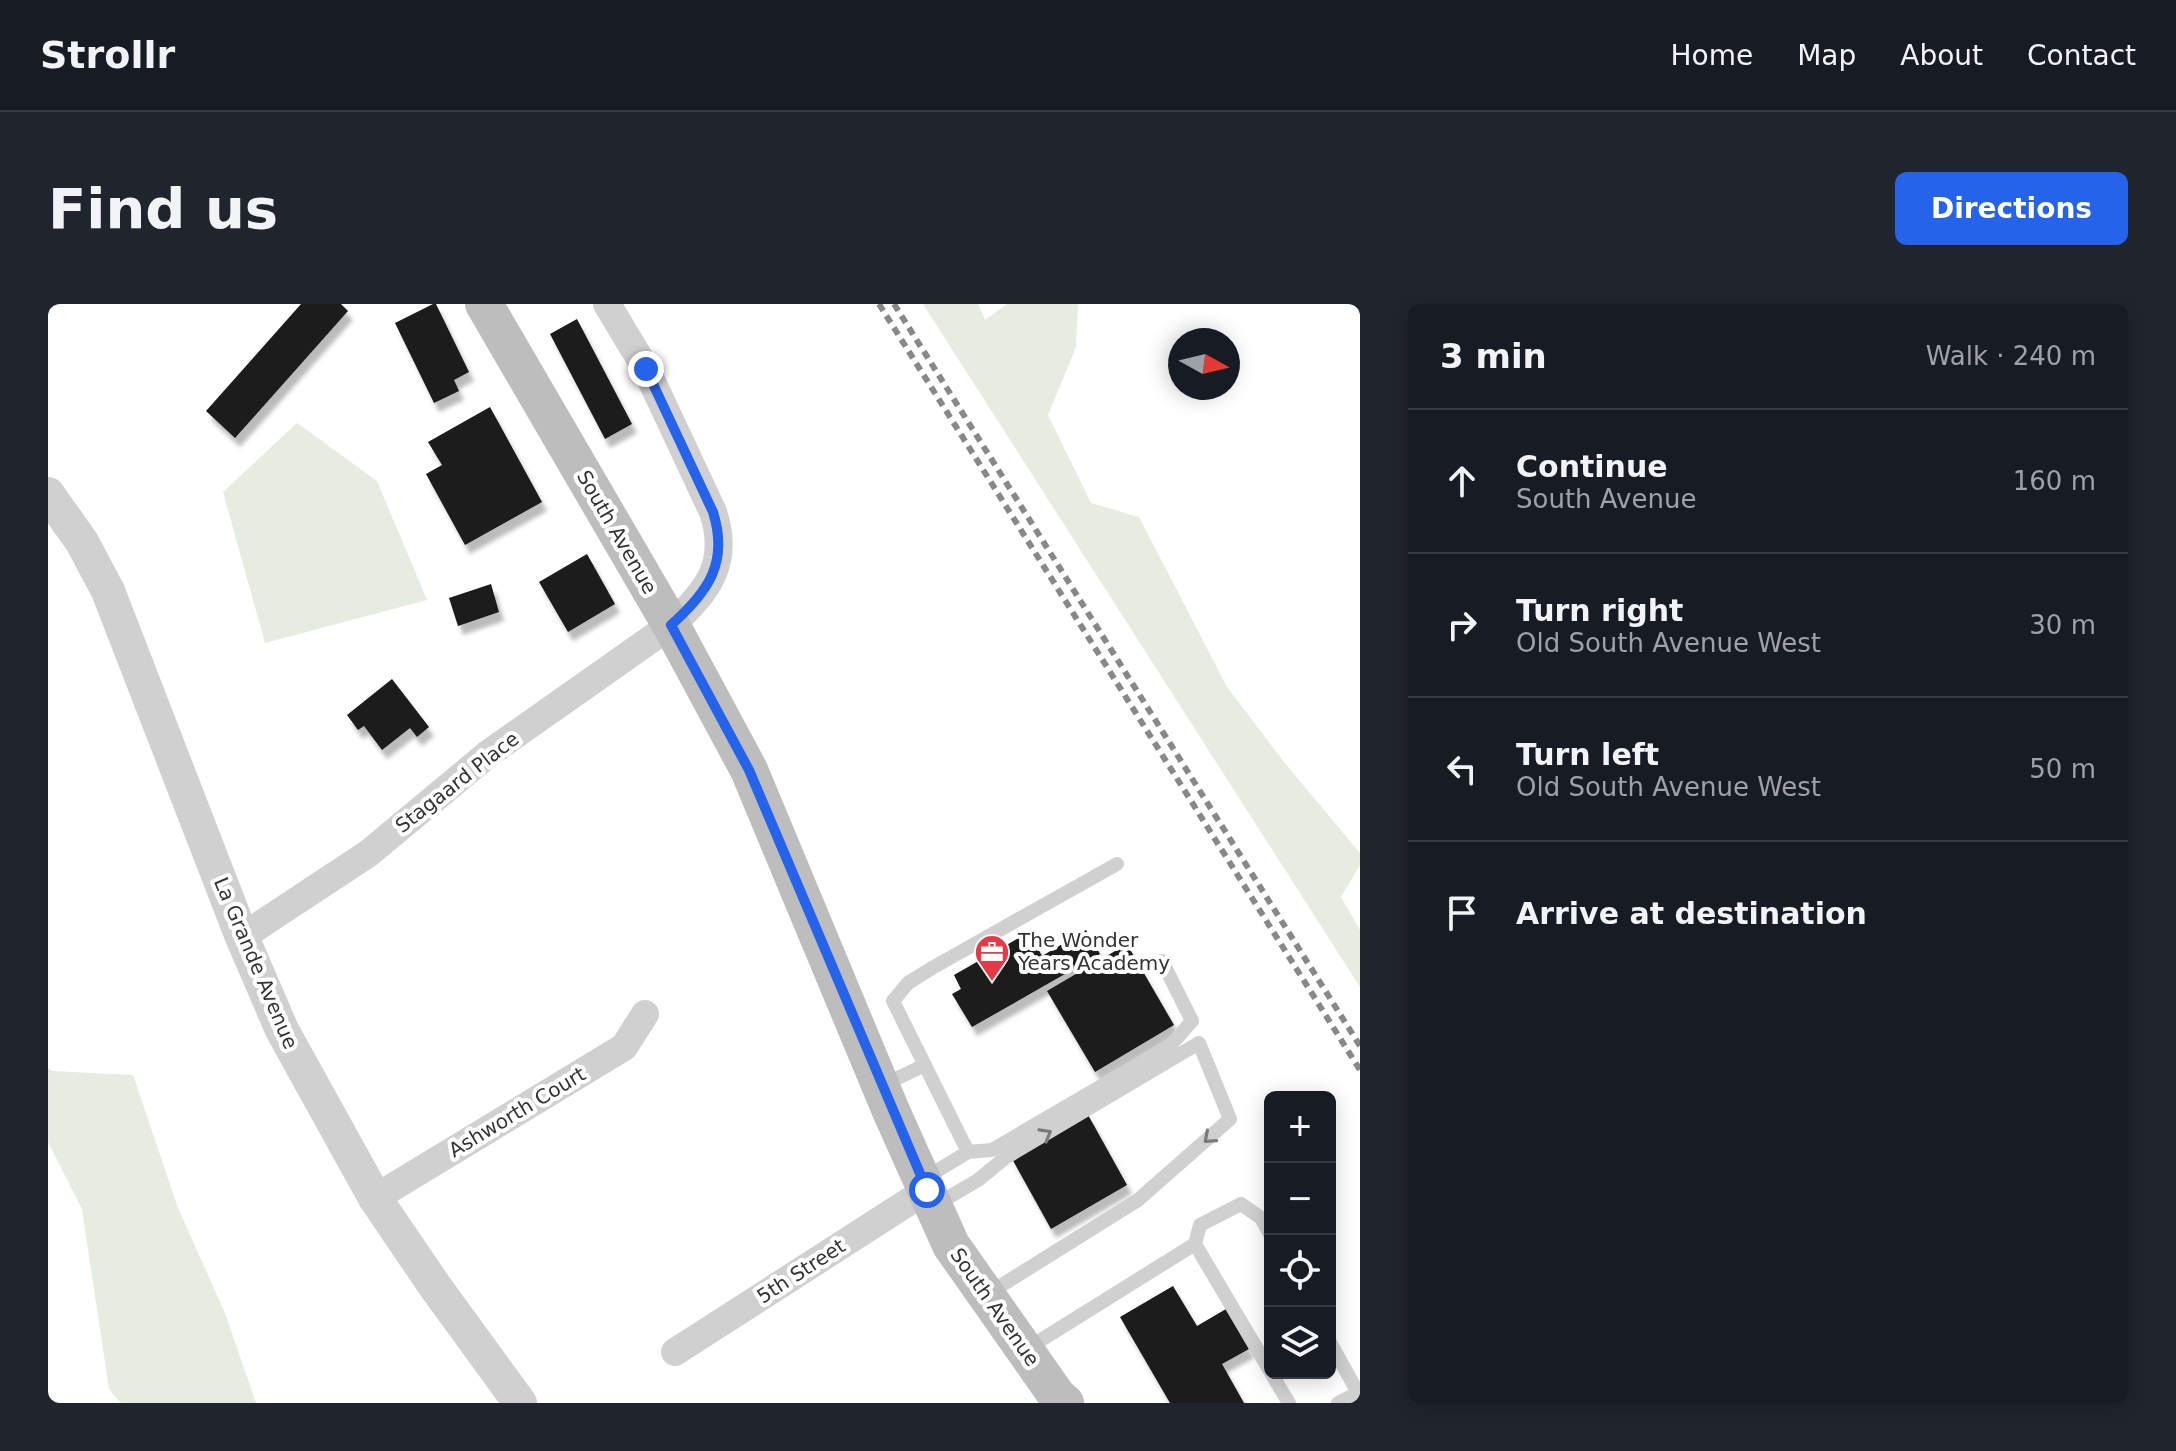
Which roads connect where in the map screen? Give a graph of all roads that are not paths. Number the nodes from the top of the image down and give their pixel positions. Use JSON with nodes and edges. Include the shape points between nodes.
{"nodes":[{"id":1,"x":484,"y":304,"type":"edge"},
{"id":2,"x":607,"y":304,"type":"edge"},
{"id":3,"x":48,"y":494,"type":"edge"},
{"id":4,"x":671,"y":625,"type":"junction"},
{"id":5,"x":1117,"y":864,"type":"dead end"},
{"id":6,"x":242,"y":937,"type":"junction"},
{"id":7,"x":1162,"y":961,"type":"dead end"},
{"id":8,"x":645,"y":1014,"type":"dead end"},
{"id":9,"x":925,"y":1065,"type":"junction"},
{"id":10,"x":881,"y":1086,"type":"junction"},
{"id":11,"x":968,"y":1152,"type":"junction"},
{"id":12,"x":928,"y":1192,"type":"junction"},
{"id":13,"x":375,"y":1198,"type":"junction"},
{"id":14,"x":1264,"y":1223,"type":"edge"},
{"id":15,"x":1195,"y":1244,"type":"junction"},
{"id":16,"x":986,"y":1295,"type":"junction"},
{"id":17,"x":1025,"y":1351,"type":"junction"},
{"id":18,"x":675,"y":1352,"type":"dead end"},
{"id":19,"x":1336,"y":1353,"type":"edge"},
{"id":20,"x":1264,"y":1362,"type":"edge"},
{"id":21,"x":1274,"y":1379,"type":"edge"},
{"id":22,"x":520,"y":1403,"type":"edge"},
{"id":23,"x":1065,"y":1403,"type":"edge"},
{"id":24,"x":1289,"y":1403,"type":"edge"},
{"id":25,"x":1338,"y":1403,"type":"edge"}],
"edges":[{"from":1,"to":4,"type":"main road","name":"South Avenue"},
{"from":2,"to":4,"type":"street","name":"Stagaard Place","via":[[646,369],[720,534],[712,579]]},
{"from":3,"to":6,"type":"street","name":"La Grande Avenue","via":[[108,591]]},
{"from":4,"to":6,"type":"street","name":"Stagaard Place","via":[[488,754],[369,853]]},
{"from":4,"to":10,"type":"main road","name":"South Avenue","via":[[749,770]]},
{"from":5,"to":9,"type":"lane","via":[[908,983],[893,1001]]},
{"from":6,"to":13,"type":"street","name":"La Grande Avenue","via":[[282,1030]]},
{"from":7,"to":11,"type":"lane","via":[[1192,1021],[1170,1046],[992,1150]]},
{"from":8,"to":13,"type":"street","name":"Ashworth Court","via":[[624,1047]]},
{"from":9,"to":10,"type":"lane"},
{"from":9,"to":11,"type":"lane"},
{"from":10,"to":12,"type":"main road","name":"South Avenue"},
{"from":11,"to":12,"type":"lane"},
{"from":12,"to":16,"type":"main road","name":"South Avenue","via":[[951,1245]]},
{"from":12,"to":16,"type":"lane","one_way":true,"via":[[978,1180],[1005,1158],[1199,1043],[1230,1119],[1138,1200]]},
{"from":12,"to":18,"type":"street","name":"5th Street"},
{"from":13,"to":22,"type":"street","name":"La Grande Avenue"},
{"from":14,"to":15,"type":"lane","via":[[1241,1204],[1200,1225]]},
{"from":15,"to":17,"type":"lane"},
{"from":15,"to":20,"type":"lane"},
{"from":16,"to":17,"type":"main road","name":"South Avenue"},
{"from":17,"to":23,"type":"main road","name":"South Avenue"},
{"from":19,"to":25,"type":"lane","via":[[1358,1393]]},
{"from":21,"to":24,"type":"lane"}]}
